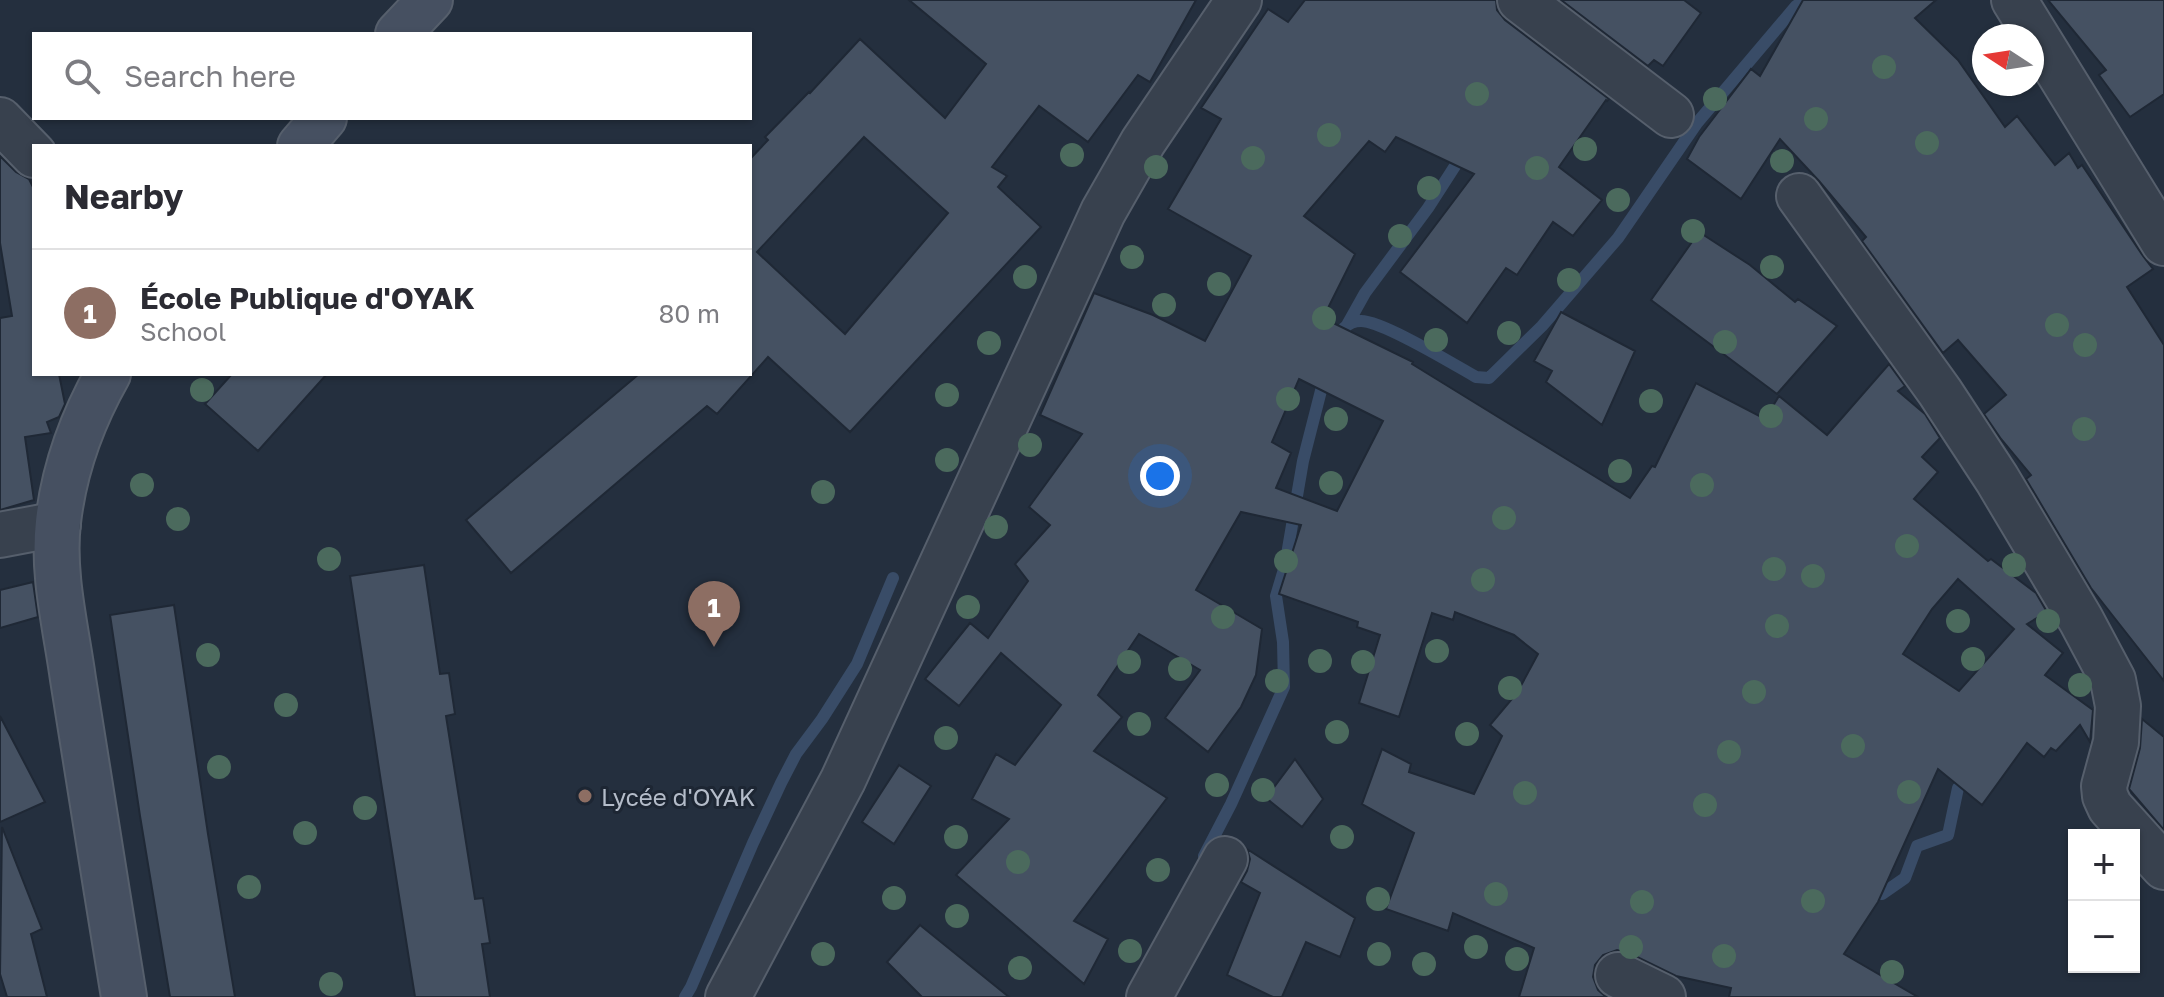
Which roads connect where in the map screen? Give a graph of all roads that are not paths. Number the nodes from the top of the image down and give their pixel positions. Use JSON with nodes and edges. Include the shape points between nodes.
{"nodes":[{"id":1,"x":430,"y":0,"type":"edge"},
{"id":2,"x":1239,"y":0,"type":"edge"},
{"id":3,"x":1520,"y":0,"type":"edge"},
{"id":4,"x":2014,"y":0,"type":"edge"},
{"id":5,"x":400,"y":32,"type":"edge"},
{"id":6,"x":1671,"y":115,"type":"dead end"},
{"id":7,"x":0,"y":120,"type":"edge"},
{"id":8,"x":322,"y":120,"type":"edge"},
{"id":9,"x":302,"y":144,"type":"edge"},
{"id":10,"x":32,"y":153,"type":"edge"},
{"id":11,"x":1799,"y":196,"type":"dead end"},
{"id":12,"x":2164,"y":243,"type":"edge"},
{"id":13,"x":107,"y":376,"type":"edge"},
{"id":14,"x":58,"y":524,"type":"junction"},
{"id":15,"x":0,"y":535,"type":"edge"},
{"id":16,"x":1225,"y":859,"type":"dead end"},
{"id":17,"x":2164,"y":867,"type":"edge"},
{"id":18,"x":1618,"y":975,"type":"dead end"},
{"id":19,"x":124,"y":997,"type":"edge"},
{"id":20,"x":728,"y":997,"type":"edge"},
{"id":21,"x":1149,"y":997,"type":"edge"},
{"id":22,"x":1663,"y":997,"type":"edge"}],
"edges":[{"from":1,"to":5,"type":"main road"},
{"from":2,"to":20,"type":"street","via":[[1143,142],[1103,212],[843,780]]},
{"from":3,"to":6,"type":"street"},
{"from":4,"to":12,"type":"street"},
{"from":7,"to":10,"type":"street"},
{"from":8,"to":9,"type":"main road"},
{"from":11,"to":17,"type":"street","via":[[1940,392],[2081,620],[2113,680],[2118,706],[2105,796]]},
{"from":13,"to":14,"type":"main road","via":[[72,455]]},
{"from":14,"to":15,"type":"street"},
{"from":14,"to":19,"type":"main road","via":[[57,570]]},
{"from":16,"to":21,"type":"street"},
{"from":18,"to":22,"type":"street"}]}
